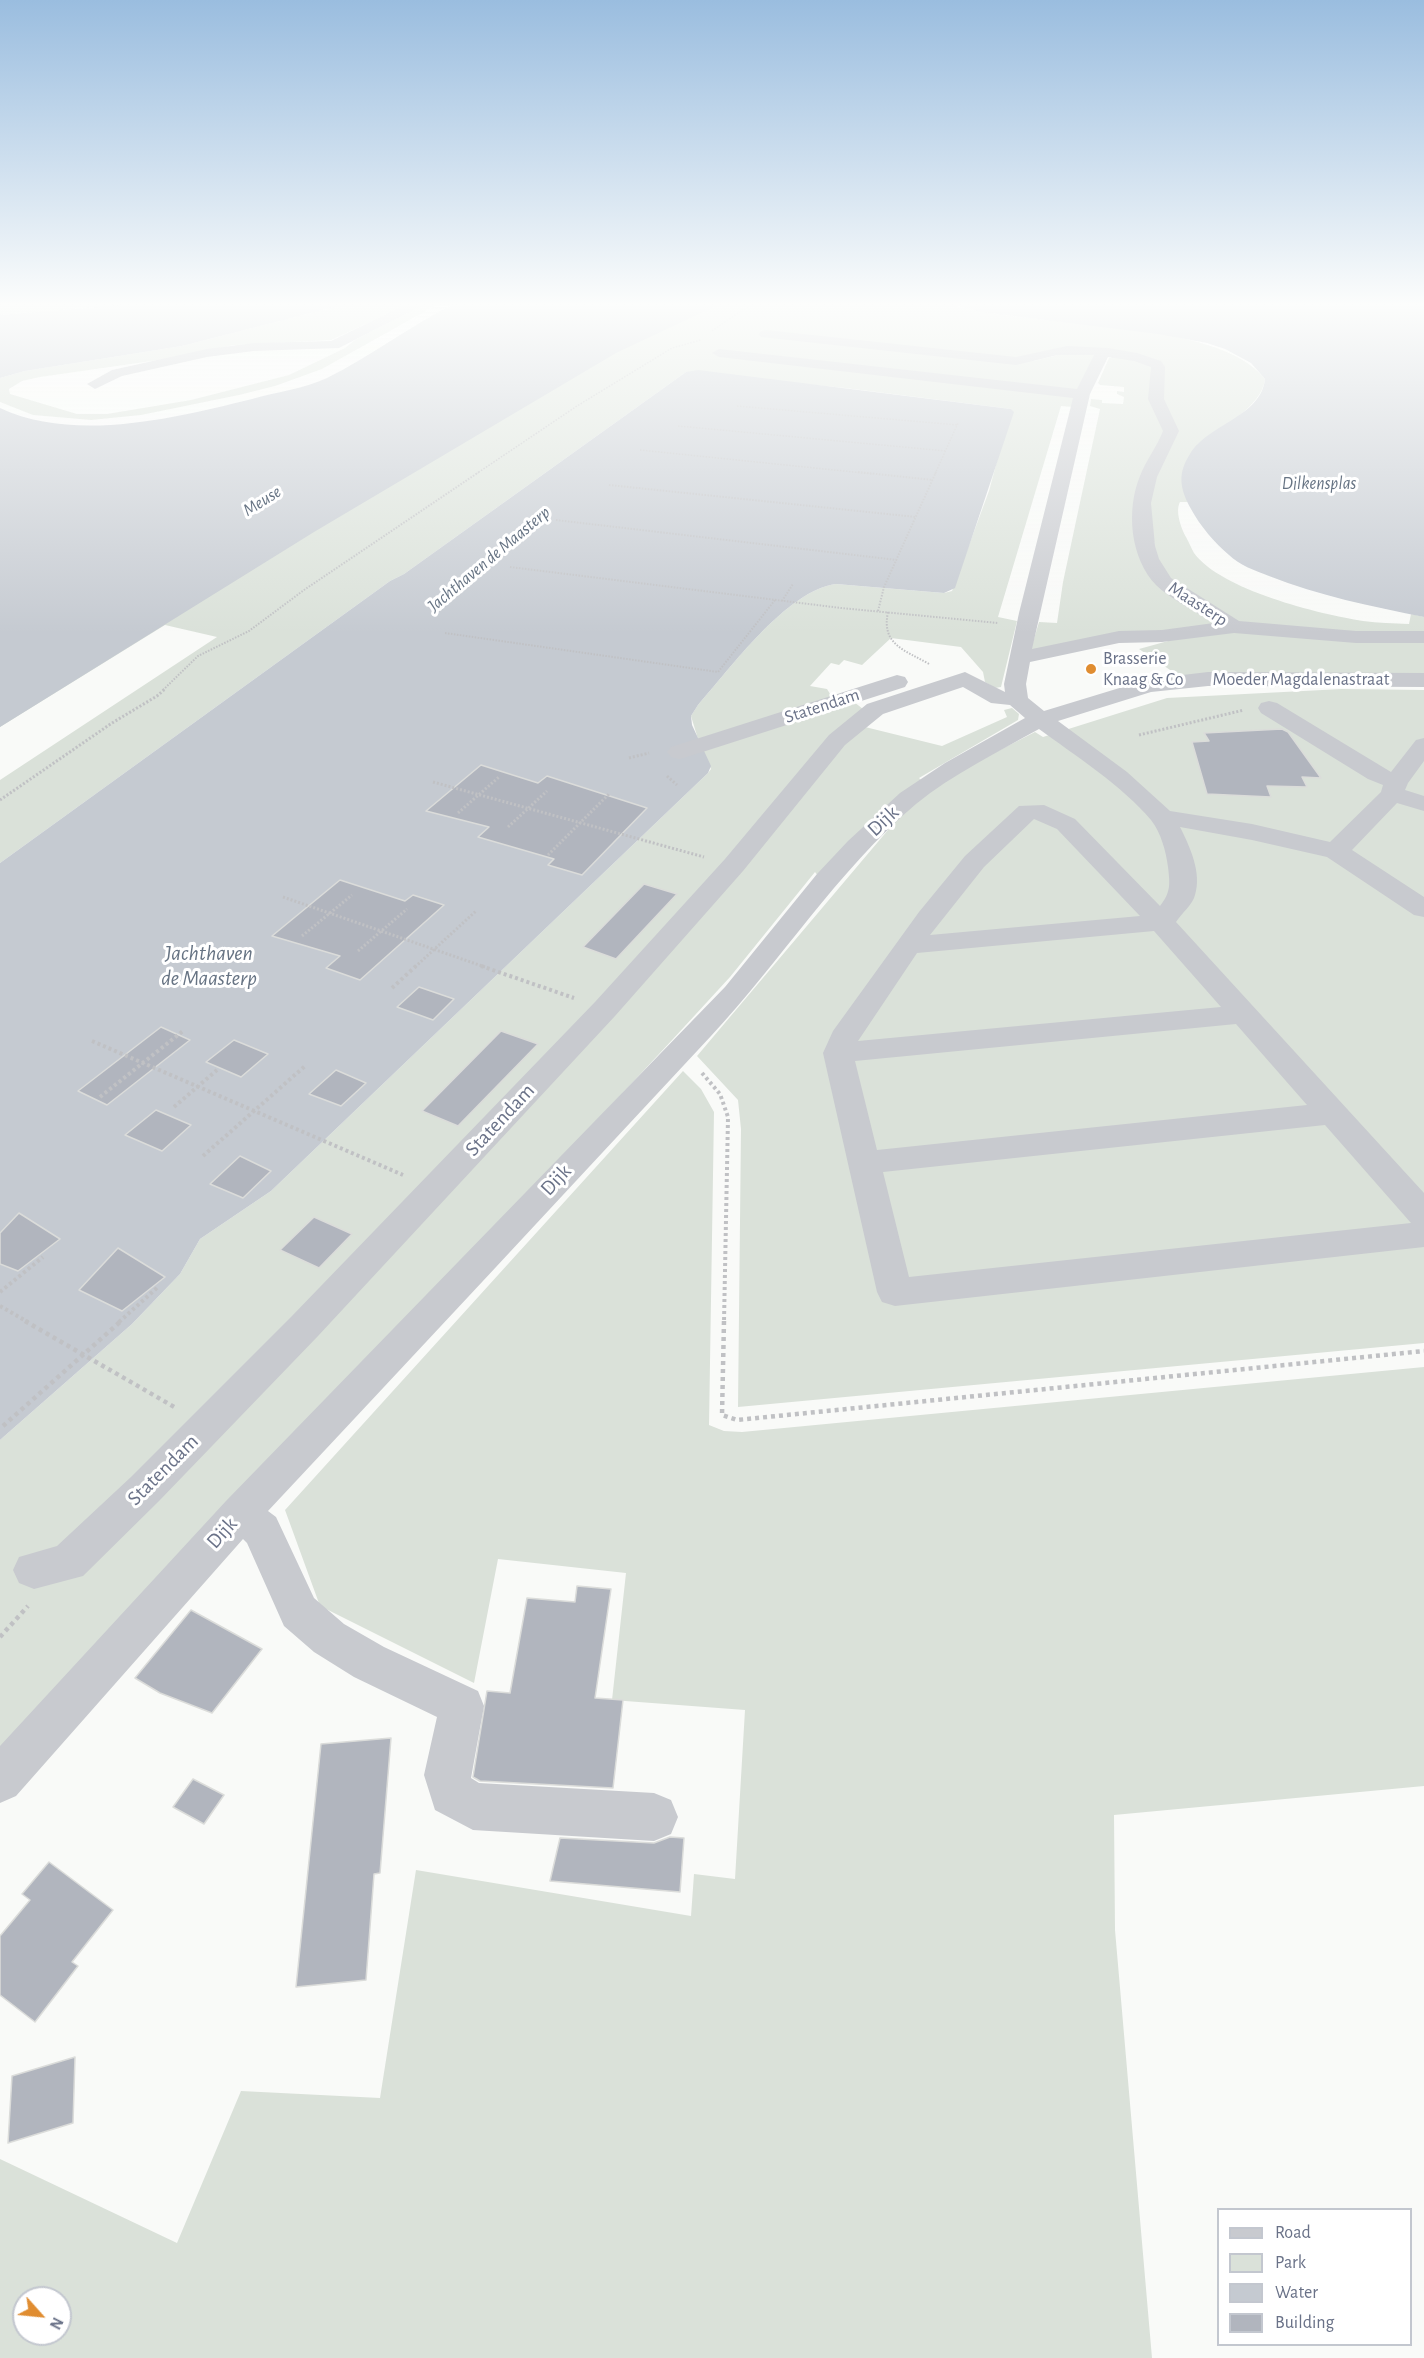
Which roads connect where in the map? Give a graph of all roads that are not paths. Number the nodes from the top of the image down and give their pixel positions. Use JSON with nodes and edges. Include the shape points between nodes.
{"nodes":[{"id":1,"x":1077,"y":414,"type":"edge"},
{"id":2,"x":1163,"y":414,"type":"edge"},
{"id":3,"x":1234,"y":627,"type":"junction"},
{"id":4,"x":1424,"y":637,"type":"edge"},
{"id":5,"x":1021,"y":658,"type":"junction"},
{"id":6,"x":951,"y":674,"type":"junction"},
{"id":7,"x":1424,"y":680,"type":"edge"},
{"id":8,"x":1179,"y":681,"type":"joint"},
{"id":9,"x":1269,"y":708,"type":"road end"},
{"id":10,"x":1029,"y":709,"type":"junction"},
{"id":11,"x":1424,"y":745,"type":"edge"},
{"id":12,"x":679,"y":752,"type":"dead end"},
{"id":13,"x":1394,"y":788,"type":"junction"},
{"id":14,"x":1424,"y":804,"type":"edge"},
{"id":15,"x":1162,"y":817,"type":"junction"},
{"id":16,"x":1336,"y":851,"type":"junction"},
{"id":17,"x":1424,"y":909,"type":"edge"},
{"id":18,"x":1161,"y":922,"type":"junction"},
{"id":19,"x":909,"y":945,"type":"junction"},
{"id":20,"x":1245,"y":1014,"type":"junction"},
{"id":21,"x":838,"y":1053,"type":"junction"},
{"id":22,"x":1331,"y":1113,"type":"junction"},
{"id":23,"x":863,"y":1163,"type":"junction"},
{"id":24,"x":1424,"y":1215,"type":"edge"},
{"id":25,"x":1424,"y":1234,"type":"edge"},
{"id":26,"x":240,"y":1514,"type":"junction"},
{"id":27,"x":34,"y":1570,"type":"dead end"},
{"id":28,"x":0,"y":1780,"type":"edge"},
{"id":29,"x":654,"y":1817,"type":"dead end"}],
"edges":[{"from":1,"to":5,"type":"street"},
{"from":2,"to":3,"type":"street","name":"Maasterp","via":[[1171,431],[1149,476],[1143,504],[1146,546],[1153,567],[1164,582]]},
{"from":3,"to":4,"type":"street","via":[[1356,637]]},
{"from":3,"to":5,"type":"street","name":"Maasterp","via":[[1119,637]]},
{"from":5,"to":10,"type":"street","via":[[1016,684]]},
{"from":6,"to":10,"type":"street","via":[[999,699]]},
{"from":6,"to":12,"type":"street","name":"Statendam"},
{"from":6,"to":27,"type":"street","name":"Statendam","via":[[875,709],[837,740],[734,865],[605,1009],[297,1335],[68,1563]]},
{"from":7,"to":8,"type":"street","name":"Moeder Magdalenastraat"},
{"from":8,"to":10,"type":"street","name":"Dijk"},
{"from":9,"to":13,"type":"street"},
{"from":10,"to":15,"type":"street","via":[[1119,777]]},
{"from":10,"to":26,"type":"street","name":"Dijk","via":[[900,806],[857,846],[735,993]]},
{"from":11,"to":13,"type":"street"},
{"from":13,"to":14,"type":"street"},
{"from":13,"to":16,"type":"street"},
{"from":15,"to":16,"type":"street"},
{"from":15,"to":18,"type":"street","via":[[1179,851],[1183,880],[1182,896]]},
{"from":16,"to":17,"type":"street"},
{"from":18,"to":19,"type":"street"},
{"from":18,"to":19,"type":"street","via":[[1066,824],[1044,812],[1028,811],[954,884]]},
{"from":18,"to":20,"type":"street"},
{"from":19,"to":21,"type":"street","via":[[844,1038]]},
{"from":20,"to":21,"type":"street"},
{"from":20,"to":22,"type":"street"},
{"from":21,"to":23,"type":"street"},
{"from":22,"to":23,"type":"street"},
{"from":22,"to":24,"type":"street"},
{"from":23,"to":25,"type":"street","via":[[895,1292]]},
{"from":26,"to":28,"type":"street","name":"Dijk"},
{"from":26,"to":29,"type":"street","via":[[262,1530],[299,1612],[328,1638],[462,1706],[447,1775],[452,1793],[473,1806]]}]}
